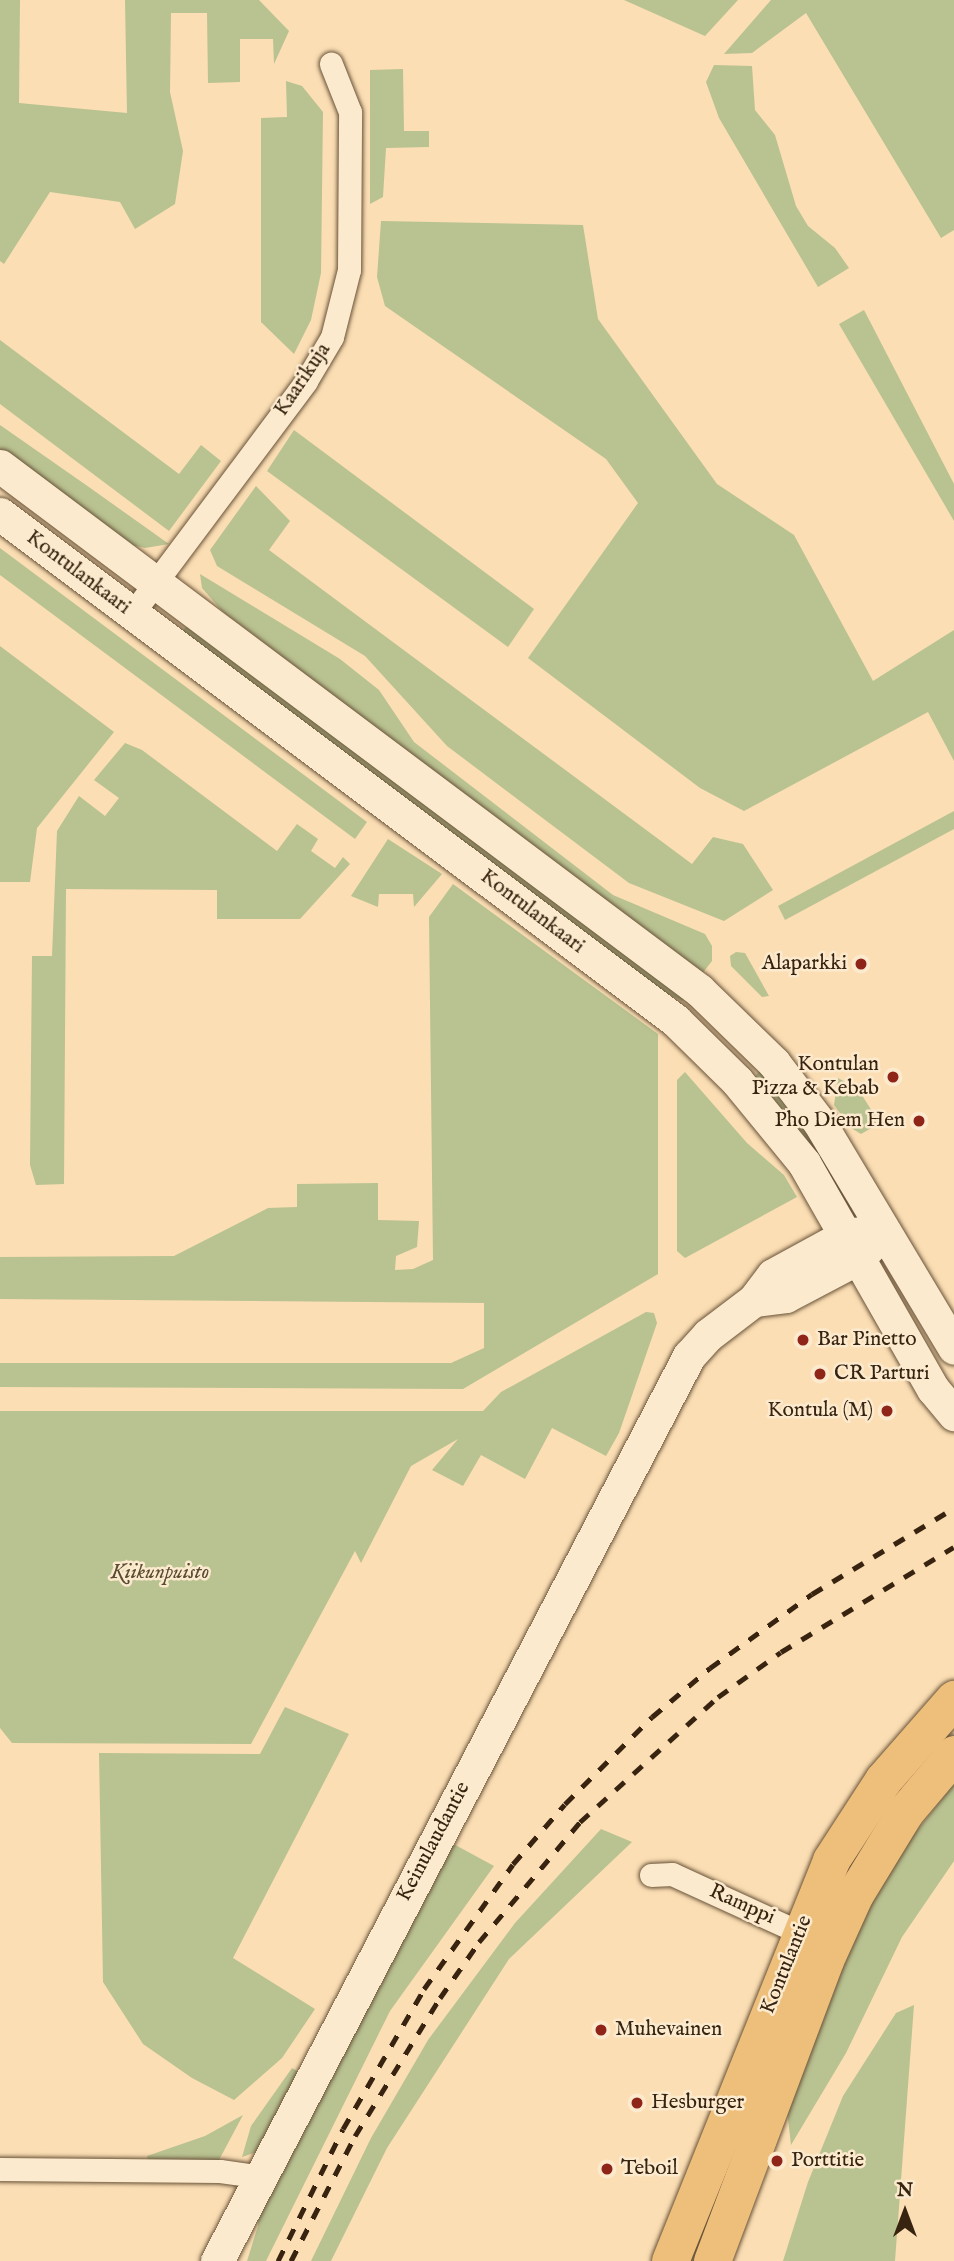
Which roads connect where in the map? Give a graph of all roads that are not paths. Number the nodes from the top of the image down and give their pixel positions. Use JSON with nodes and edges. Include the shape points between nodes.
{"nodes":[{"id":1,"x":331,"y":64,"type":"dead end"},
{"id":2,"x":0,"y":466,"type":"edge"},
{"id":3,"x":0,"y":514,"type":"edge"},
{"id":4,"x":155,"y":582,"type":"junction"},
{"id":5,"x":132,"y":614,"type":"junction"},
{"id":6,"x":885,"y":1230,"type":"junction"},
{"id":7,"x":852,"y":1246,"type":"junction"},
{"id":8,"x":954,"y":1348,"type":"edge"},
{"id":9,"x":954,"y":1413,"type":"edge"},
{"id":10,"x":954,"y":1699,"type":"edge"},
{"id":11,"x":954,"y":1754,"type":"edge"},
{"id":12,"x":651,"y":1875,"type":"dead end"},
{"id":13,"x":816,"y":1939,"type":"junction"},
{"id":14,"x":0,"y":2169,"type":"edge"},
{"id":15,"x":257,"y":2176,"type":"junction"},
{"id":16,"x":216,"y":2261,"type":"edge"},
{"id":17,"x":670,"y":2261,"type":"edge"},
{"id":18,"x":712,"y":2261,"type":"edge"}],
"edges":[{"from":1,"to":4,"type":"street","name":"Kaarikuja","via":[[350,112],[349,270],[332,337],[306,381]]},
{"from":2,"to":4,"type":"main road","name":"Kontulankaari"},
{"from":3,"to":5,"type":"main road","name":"Kontulankaari"},
{"from":4,"to":5,"type":"street","name":"Kaarikuja"},
{"from":4,"to":6,"type":"main road","name":"Kontulankaari","via":[[699,989],[774,1063],[818,1122]]},
{"from":5,"to":7,"type":"main road","name":"Kontulankaari","via":[[675,1020],[781,1133],[821,1188]]},
{"from":6,"to":7,"type":"main road","name":"Keinulaudantie"},
{"from":6,"to":8,"type":"main road","name":"Kontulankaari"},
{"from":7,"to":9,"type":"main road","name":"Kontulankaari","via":[[933,1389]]},
{"from":7,"to":15,"type":"main road","name":"Keinulaudantie","via":[[786,1296],[754,1300],[708,1335],[676,1379]]},
{"from":10,"to":13,"type":"main road","name":"Kontulantie","via":[[913,1742],[860,1811],[831,1860]]},
{"from":11,"to":13,"type":"main road","name":"Kontulantie"},
{"from":12,"to":13,"type":"street","name":"Ramppi","via":[[672,1874]]},
{"from":13,"to":17,"type":"main road","name":"Kontulantie"},
{"from":13,"to":18,"type":"main road","name":"Kontulantie"},
{"from":14,"to":15,"type":"street","via":[[220,2171]]},
{"from":15,"to":16,"type":"main road","name":"Keinulaudantie"}]}
